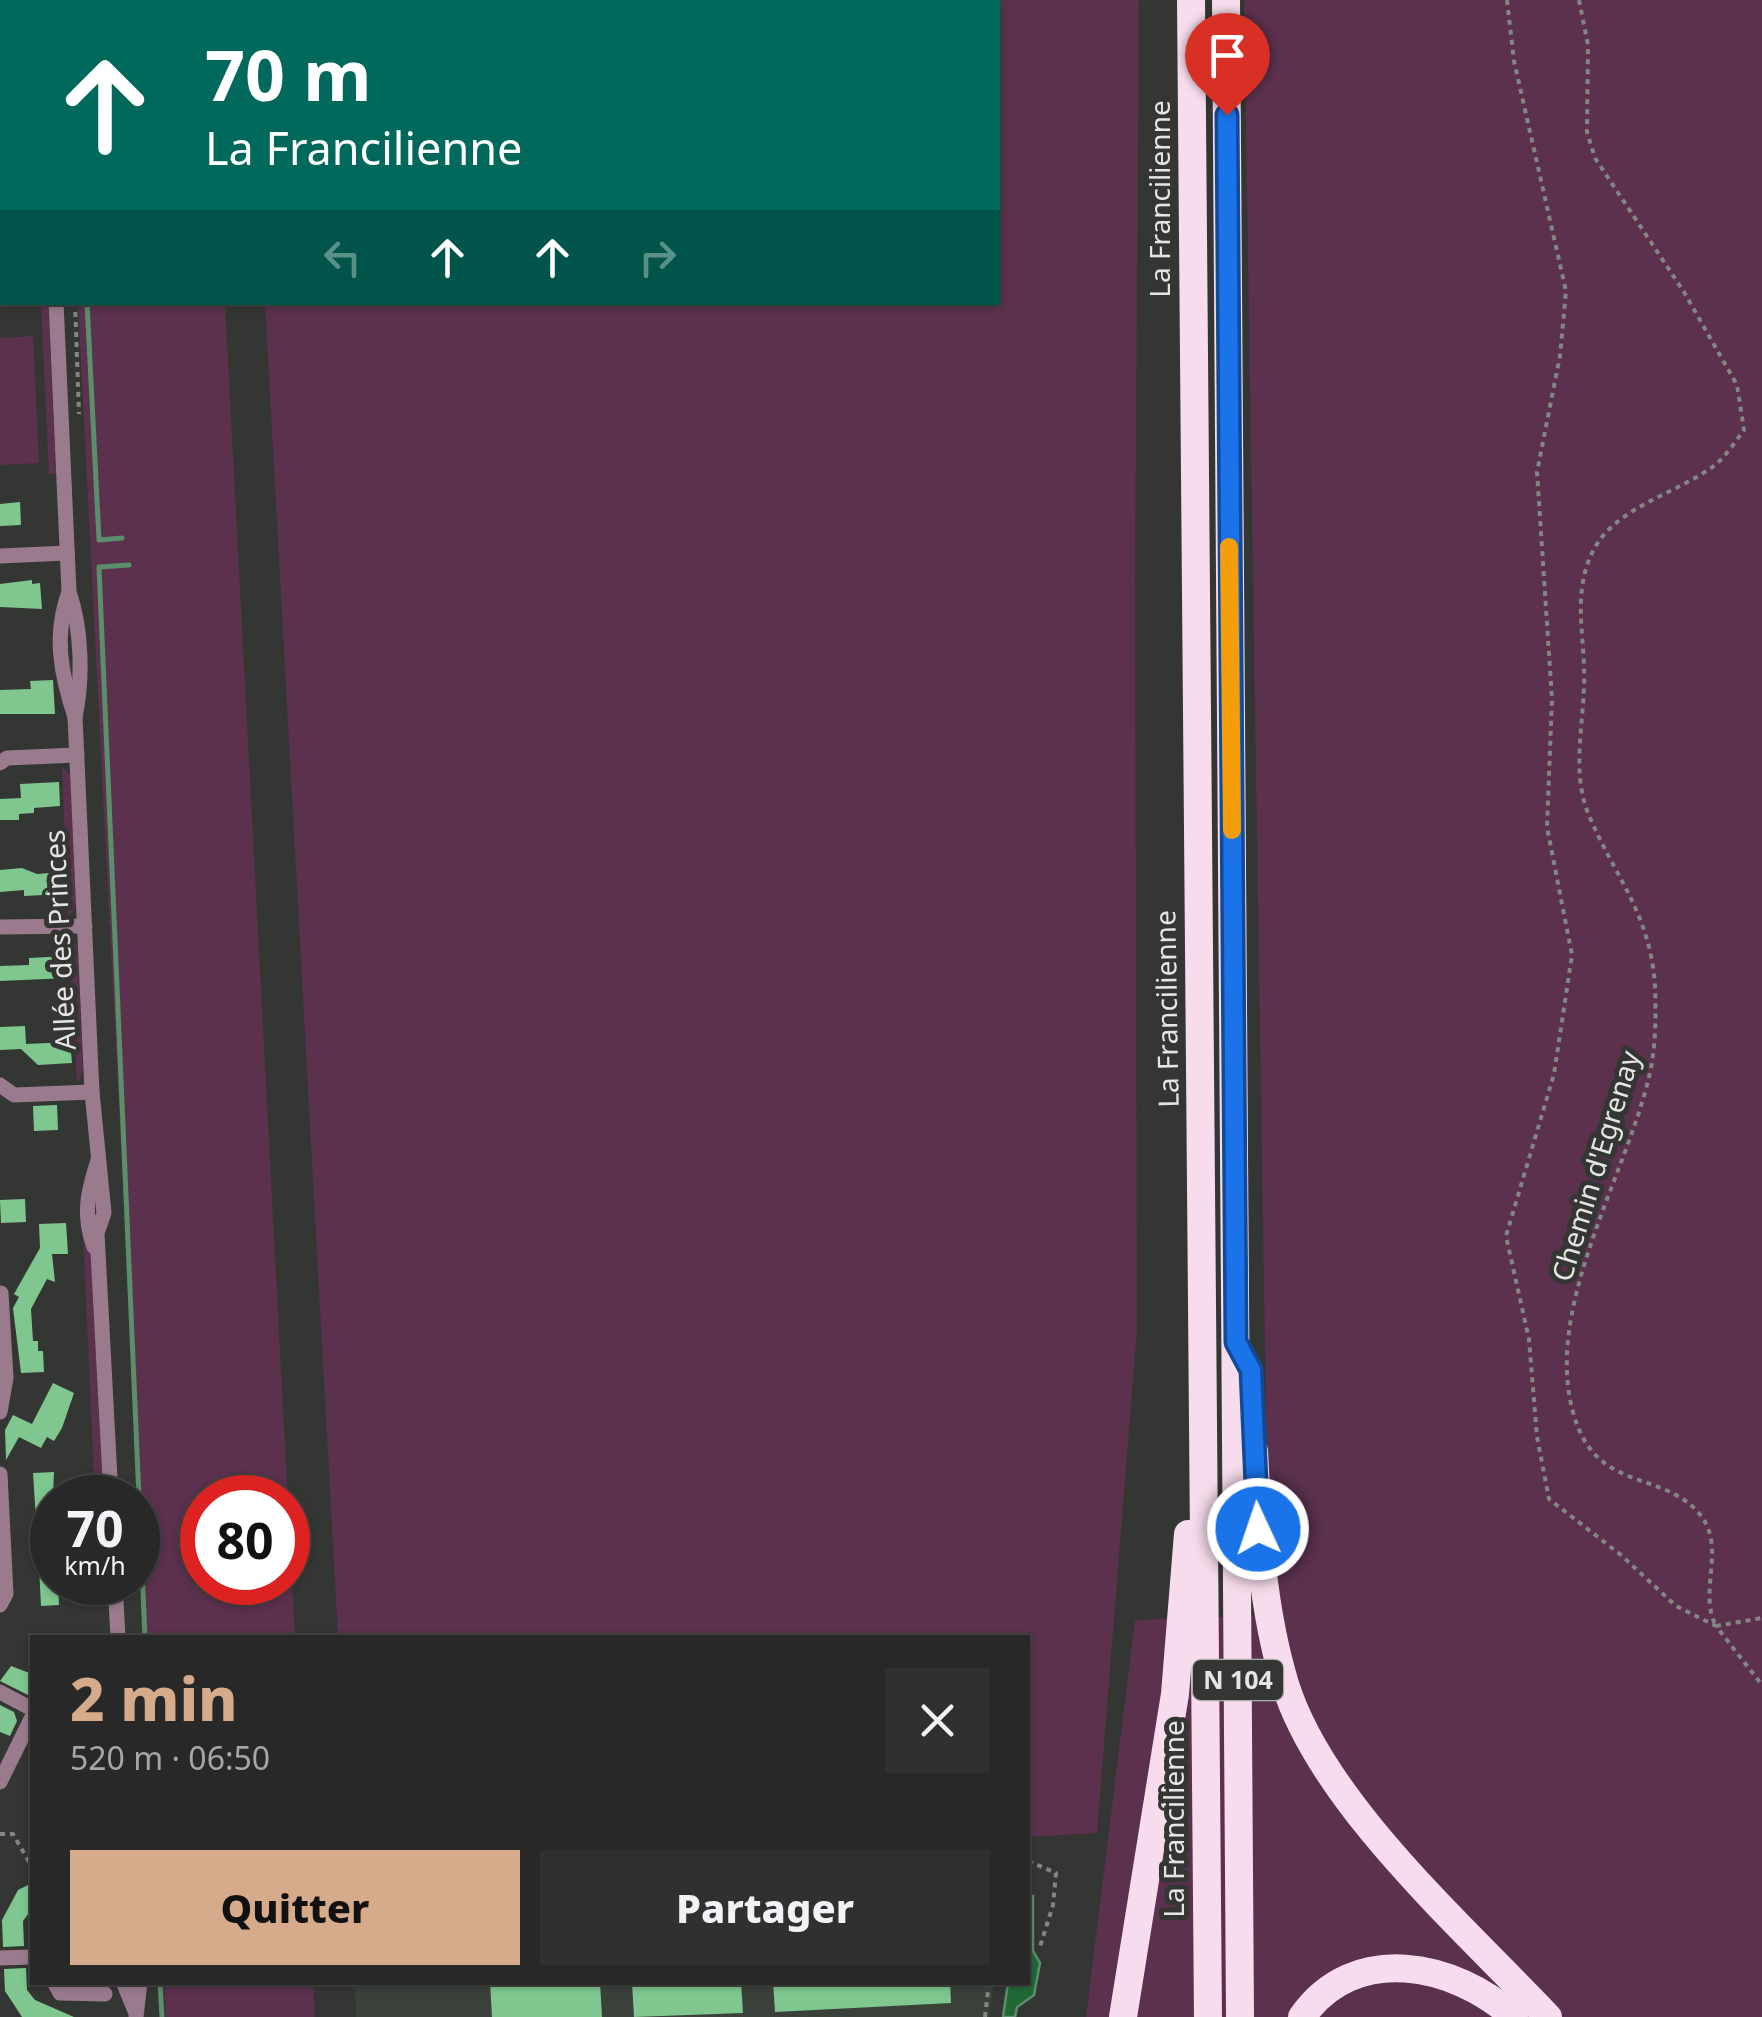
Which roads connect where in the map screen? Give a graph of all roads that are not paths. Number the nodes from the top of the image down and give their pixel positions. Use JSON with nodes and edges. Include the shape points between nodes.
{"nodes":[{"id":1,"x":1191,"y":0,"type":"edge"},
{"id":2,"x":1226,"y":0,"type":"edge"},
{"id":3,"x":56,"y":305,"type":"edge"},
{"id":4,"x":67,"y":553,"type":"junction"},
{"id":5,"x":0,"y":556,"type":"edge"},
{"id":6,"x":77,"y":755,"type":"junction"},
{"id":7,"x":2,"y":758,"type":"edge"},
{"id":8,"x":85,"y":926,"type":"junction"},
{"id":9,"x":1,"y":930,"type":"edge"},
{"id":10,"x":7,"y":1090,"type":"edge"},
{"id":11,"x":92,"y":1092,"type":"junction"},
{"id":12,"x":0,"y":1107,"type":"edge"},
{"id":13,"x":1,"y":1293,"type":"edge"},
{"id":14,"x":1236,"y":1342,"type":"junction"},
{"id":15,"x":0,"y":1412,"type":"edge"},
{"id":16,"x":0,"y":1474,"type":"edge"},
{"id":17,"x":111,"y":1475,"type":"edge"},
{"id":18,"x":1204,"y":1476,"type":"junction"},
{"id":19,"x":0,"y":1605,"type":"edge"},
{"id":20,"x":117,"y":1605,"type":"edge"},
{"id":21,"x":118,"y":1635,"type":"edge"},
{"id":22,"x":0,"y":1692,"type":"edge"},
{"id":23,"x":30,"y":1708,"type":"edge"},
{"id":24,"x":30,"y":1721,"type":"edge"},
{"id":25,"x":0,"y":1782,"type":"edge"},
{"id":26,"x":30,"y":1957,"type":"edge"},
{"id":27,"x":0,"y":1958,"type":"edge"},
{"id":28,"x":56,"y":1985,"type":"edge"},
{"id":29,"x":124,"y":1985,"type":"edge"},
{"id":30,"x":140,"y":1985,"type":"edge"},
{"id":31,"x":106,"y":1994,"type":"dead end"},
{"id":32,"x":136,"y":2014,"type":"edge"},
{"id":33,"x":1123,"y":2017,"type":"edge"},
{"id":34,"x":1208,"y":2017,"type":"edge"},
{"id":35,"x":1240,"y":2017,"type":"edge"},
{"id":36,"x":1302,"y":2017,"type":"edge"},
{"id":37,"x":1514,"y":2017,"type":"edge"},
{"id":38,"x":1548,"y":2017,"type":"edge"}],
"edges":[{"from":1,"to":18,"type":"highway","name":"La Francilienne","number":"N 104"},
{"from":2,"to":14,"type":"highway","number":"N 104"},
{"from":3,"to":4,"type":"street","name":"Allée des Princes"},
{"from":4,"to":5,"type":"street"},
{"from":4,"to":6,"type":"street","name":"Allée des Princes","via":[[62,686],[75,717]]},
{"from":6,"to":7,"type":"street"},
{"from":6,"to":8,"type":"street","name":"Allée des Princes"},
{"from":8,"to":9,"type":"street"},
{"from":8,"to":11,"type":"street","name":"Allée des Princes"},
{"from":10,"to":11,"type":"street"},
{"from":10,"to":12,"type":"street"},
{"from":11,"to":17,"type":"street","name":"Allée des Princes","via":[[98,1160],[86,1187],[86,1226],[100,1256]]},
{"from":13,"to":15,"type":"street","via":[[6,1378]]},
{"from":14,"to":35,"type":"highway","number":"N 104"},
{"from":14,"to":38,"type":"highway","via":[[1251,1370],[1260,1558],[1286,1688],[1316,1752],[1384,1842]]},
{"from":16,"to":19,"type":"street","via":[[6,1594]]},
{"from":18,"to":33,"type":"highway","via":[[1189,1512],[1175,1694]]},
{"from":18,"to":34,"type":"highway","name":"La Francilienne","number":"N 104"},
{"from":20,"to":21,"type":"street"},
{"from":22,"to":23,"type":"street"},
{"from":24,"to":25,"type":"street"},
{"from":26,"to":27,"type":"street"},
{"from":28,"to":31,"type":"street","via":[[60,1993]]},
{"from":29,"to":32,"type":"street"},
{"from":30,"to":32,"type":"street"},
{"from":36,"to":37,"type":"highway","via":[[1357,1974],[1414,1967],[1468,1985]]}]}
